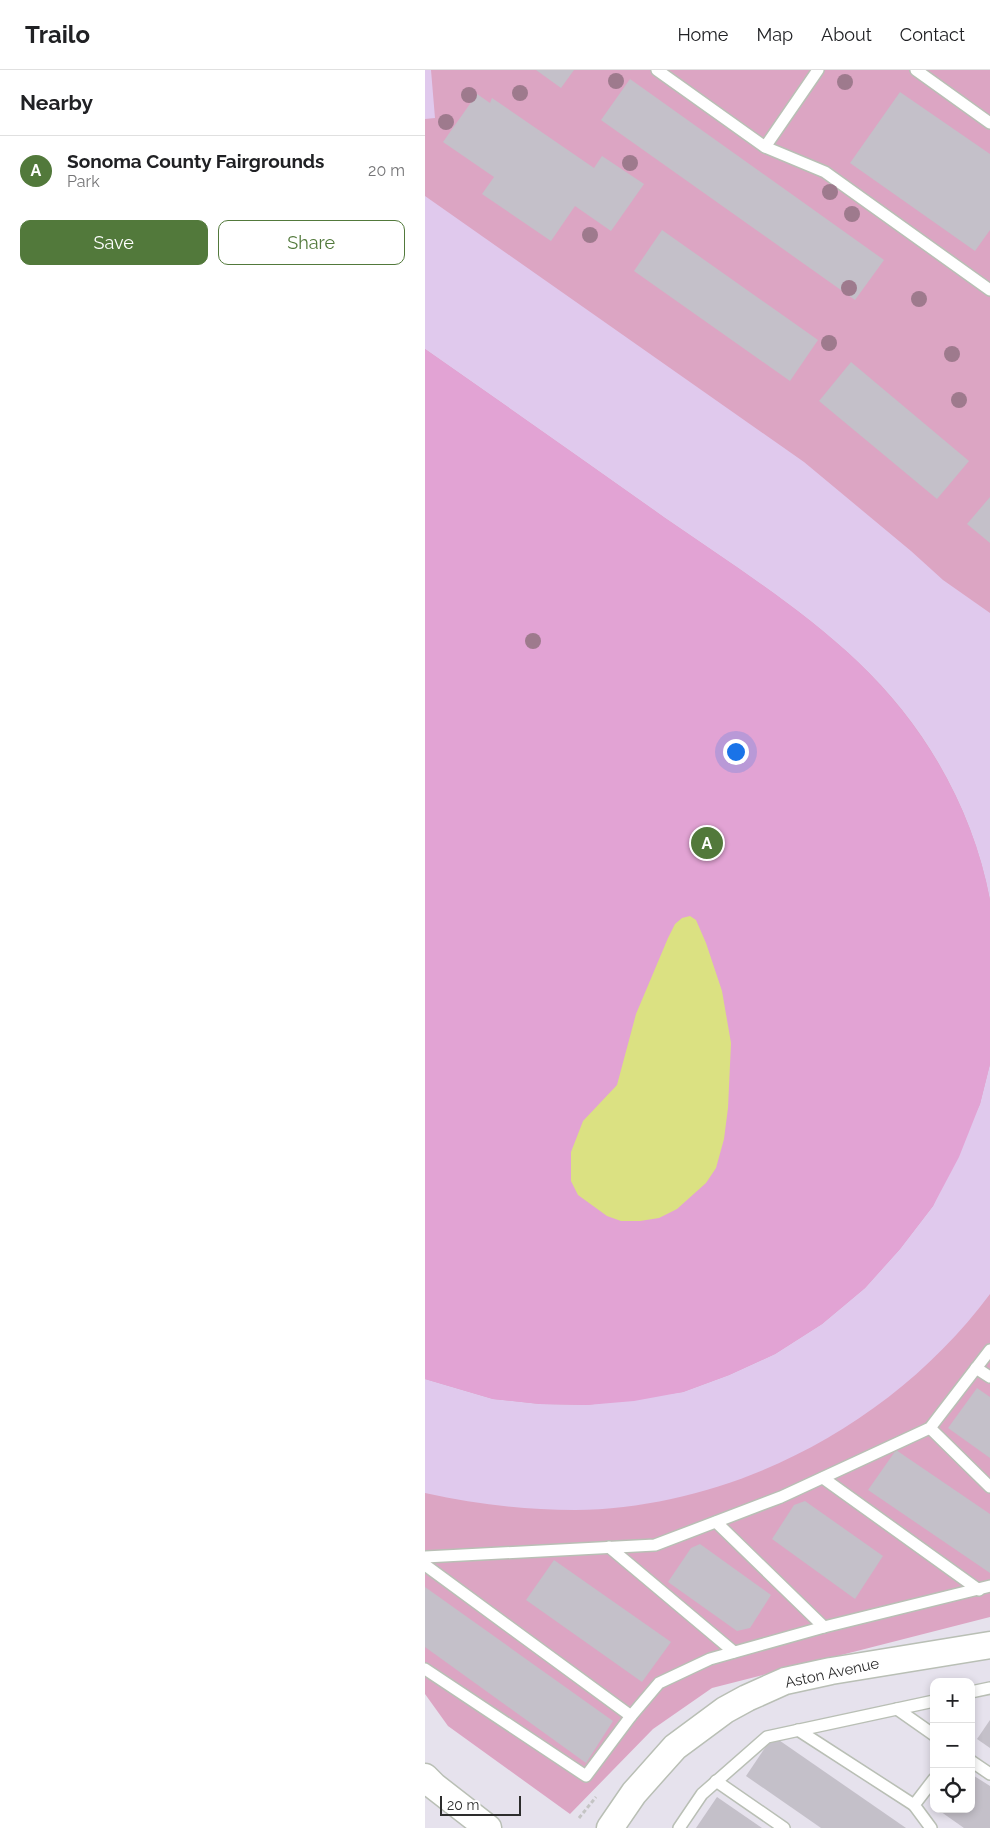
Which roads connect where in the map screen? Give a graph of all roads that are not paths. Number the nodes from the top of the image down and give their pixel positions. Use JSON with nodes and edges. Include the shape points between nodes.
{"nodes":[{"id":1,"x":657,"y":70,"type":"edge"},
{"id":2,"x":818,"y":70,"type":"edge"},
{"id":3,"x":916,"y":70,"type":"edge"},
{"id":4,"x":990,"y":123,"type":"edge"},
{"id":5,"x":765,"y":147,"type":"junction"},
{"id":6,"x":990,"y":290,"type":"edge"},
{"id":7,"x":990,"y":1350,"type":"edge"},
{"id":8,"x":976,"y":1368,"type":"junction"},
{"id":9,"x":990,"y":1377,"type":"edge"},
{"id":10,"x":930,"y":1428,"type":"junction"},
{"id":11,"x":823,"y":1478,"type":"junction"},
{"id":12,"x":990,"y":1487,"type":"edge"},
{"id":13,"x":716,"y":1522,"type":"junction"},
{"id":14,"x":609,"y":1547,"type":"junction"},
{"id":15,"x":425,"y":1557,"type":"edge"},
{"id":16,"x":425,"y":1565,"type":"edge"},
{"id":17,"x":984,"y":1588,"type":"edge"},
{"id":18,"x":824,"y":1627,"type":"junction"},
{"id":19,"x":990,"y":1645,"type":"edge"},
{"id":20,"x":734,"y":1652,"type":"junction"},
{"id":21,"x":425,"y":1669,"type":"edge"},
{"id":22,"x":990,"y":1688,"type":"edge"},
{"id":23,"x":975,"y":1691,"type":"edge"},
{"id":24,"x":930,"y":1702,"type":"edge"},
{"id":25,"x":897,"y":1708,"type":"junction"},
{"id":26,"x":631,"y":1716,"type":"junction"},
{"id":27,"x":798,"y":1730,"type":"junction"},
{"id":28,"x":930,"y":1732,"type":"edge"},
{"id":29,"x":975,"y":1764,"type":"edge"},
{"id":30,"x":990,"y":1774,"type":"edge"},
{"id":31,"x":717,"y":1781,"type":"junction"},
{"id":32,"x":930,"y":1784,"type":"edge"},
{"id":33,"x":428,"y":1787,"type":"edge"},
{"id":34,"x":914,"y":1806,"type":"junction"},
{"id":35,"x":488,"y":1828,"type":"edge"},
{"id":36,"x":610,"y":1828,"type":"edge"},
{"id":37,"x":679,"y":1828,"type":"edge"},
{"id":38,"x":784,"y":1828,"type":"edge"},
{"id":39,"x":931,"y":1828,"type":"edge"}],
"edges":[{"from":1,"to":5,"type":"lane"},
{"from":2,"to":5,"type":"lane"},
{"from":3,"to":4,"type":"lane"},
{"from":5,"to":6,"type":"lane","via":[[825,172]]},
{"from":7,"to":8,"type":"lane"},
{"from":8,"to":9,"type":"lane"},
{"from":8,"to":10,"type":"lane"},
{"from":10,"to":11,"type":"lane"},
{"from":10,"to":12,"type":"lane"},
{"from":11,"to":13,"type":"lane"},
{"from":11,"to":17,"type":"lane"},
{"from":13,"to":14,"type":"lane","via":[[655,1545]]},
{"from":13,"to":18,"type":"lane"},
{"from":14,"to":15,"type":"lane"},
{"from":14,"to":20,"type":"lane"},
{"from":16,"to":26,"type":"lane"},
{"from":17,"to":18,"type":"lane"},
{"from":18,"to":20,"type":"lane"},
{"from":19,"to":36,"type":"street","name":"Aston Avenue","via":[[831,1670],[785,1681],[747,1698],[675,1747],[634,1793]]},
{"from":20,"to":26,"type":"lane","via":[[710,1659],[659,1683]]},
{"from":21,"to":26,"type":"lane","via":[[585,1776]]},
{"from":22,"to":23,"type":"lane"},
{"from":24,"to":25,"type":"lane"},
{"from":25,"to":27,"type":"lane"},
{"from":25,"to":28,"type":"lane"},
{"from":27,"to":31,"type":"lane","via":[[767,1737]]},
{"from":27,"to":34,"type":"lane"},
{"from":29,"to":30,"type":"lane"},
{"from":31,"to":37,"type":"lane","via":[[702,1794]]},
{"from":31,"to":38,"type":"lane"},
{"from":32,"to":34,"type":"lane"},
{"from":33,"to":35,"type":"street"},
{"from":34,"to":39,"type":"lane"}]}
